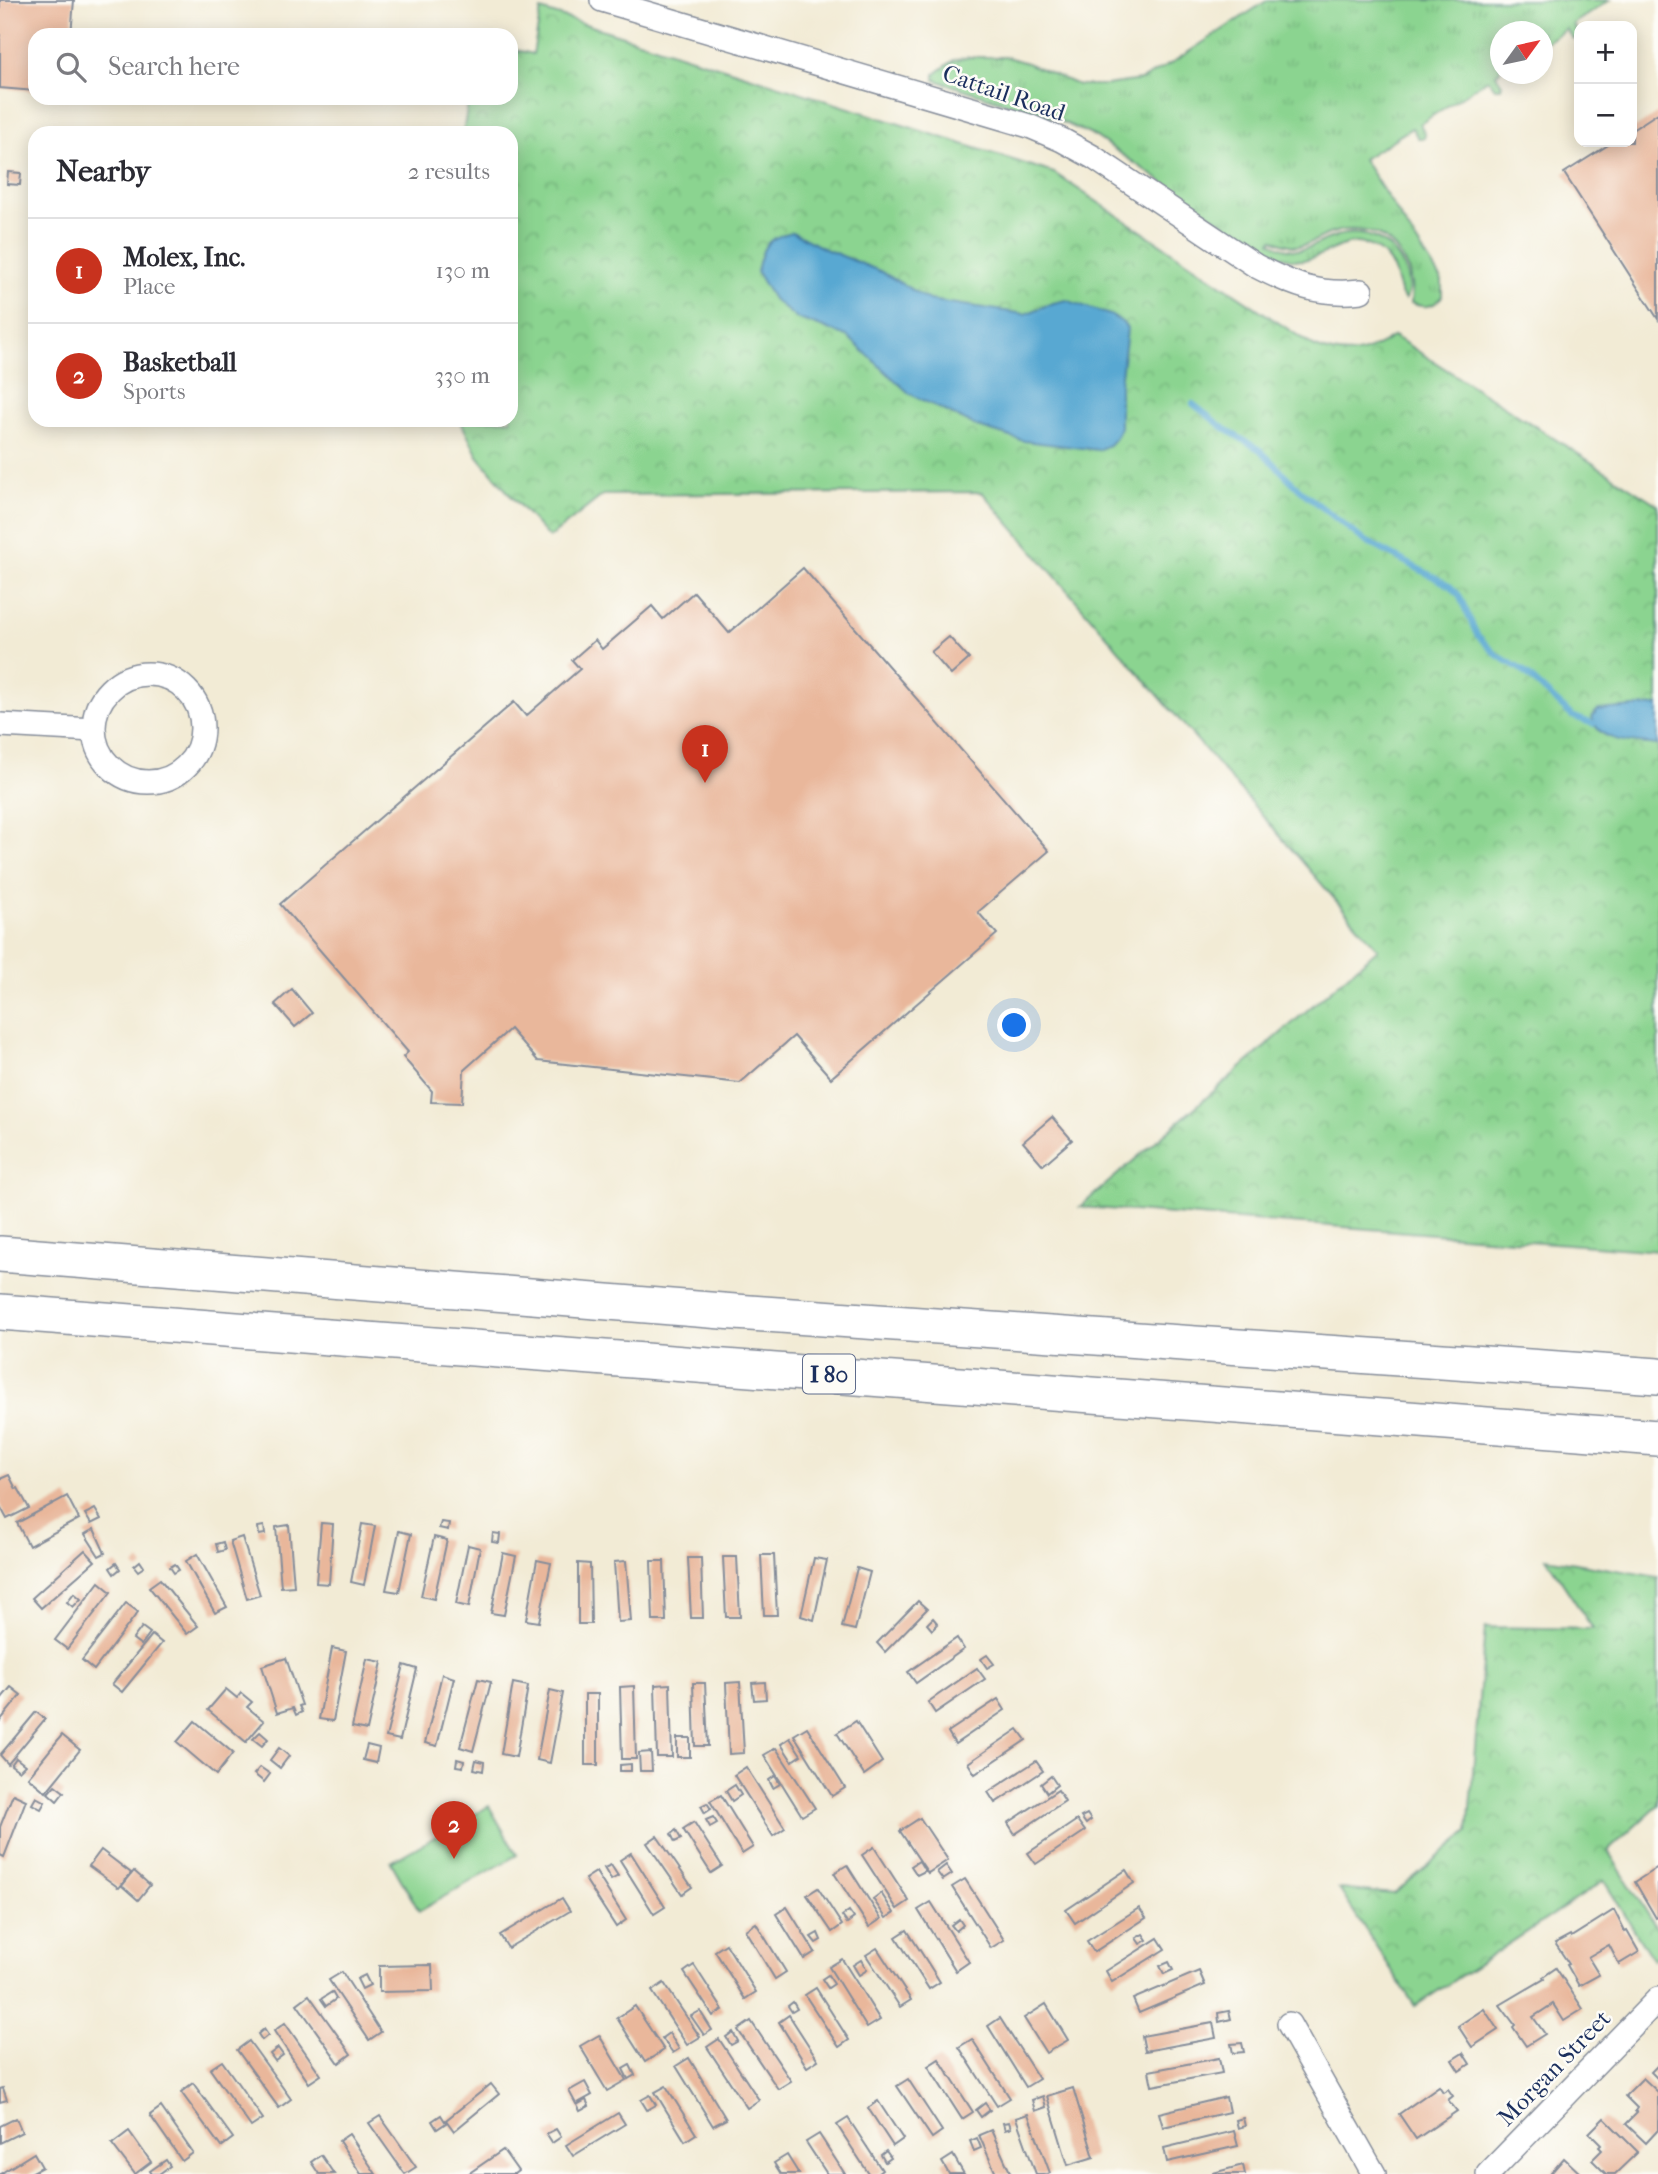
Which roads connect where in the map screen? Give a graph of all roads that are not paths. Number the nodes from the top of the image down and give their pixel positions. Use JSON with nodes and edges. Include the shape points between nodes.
{"nodes":[{"id":1,"x":602,"y":0,"type":"edge"},
{"id":2,"x":1361,"y":292,"type":"dead end"},
{"id":3,"x":0,"y":725,"type":"edge"},
{"id":4,"x":94,"y":730,"type":"junction"},
{"id":5,"x":0,"y":1254,"type":"edge"},
{"id":6,"x":0,"y":1312,"type":"edge"},
{"id":7,"x":1658,"y":1376,"type":"edge"},
{"id":8,"x":1658,"y":1438,"type":"edge"},
{"id":9,"x":1658,"y":1999,"type":"edge"},
{"id":10,"x":1289,"y":2024,"type":"dead end"},
{"id":11,"x":1374,"y":2174,"type":"edge"},
{"id":12,"x":1488,"y":2174,"type":"edge"}],
"edges":[{"from":1,"to":2,"type":"street","name":"Cattail Road","via":[[1029,126],[1093,157],[1280,278],[1313,290]]},
{"from":3,"to":4,"type":"street"},
{"from":4,"to":4,"type":"street","via":[[104,760],[131,779],[149,782],[166,779],[194,758],[202,724],[198,706],[172,679],[135,675],[118,682],[105,695]]},
{"from":5,"to":7,"type":"highway","number":"I 80","via":[[735,1312]]},
{"from":6,"to":8,"type":"highway","number":"I 80"},
{"from":9,"to":12,"type":"street","name":"Morgan Street"},
{"from":10,"to":11,"type":"street"}]}
